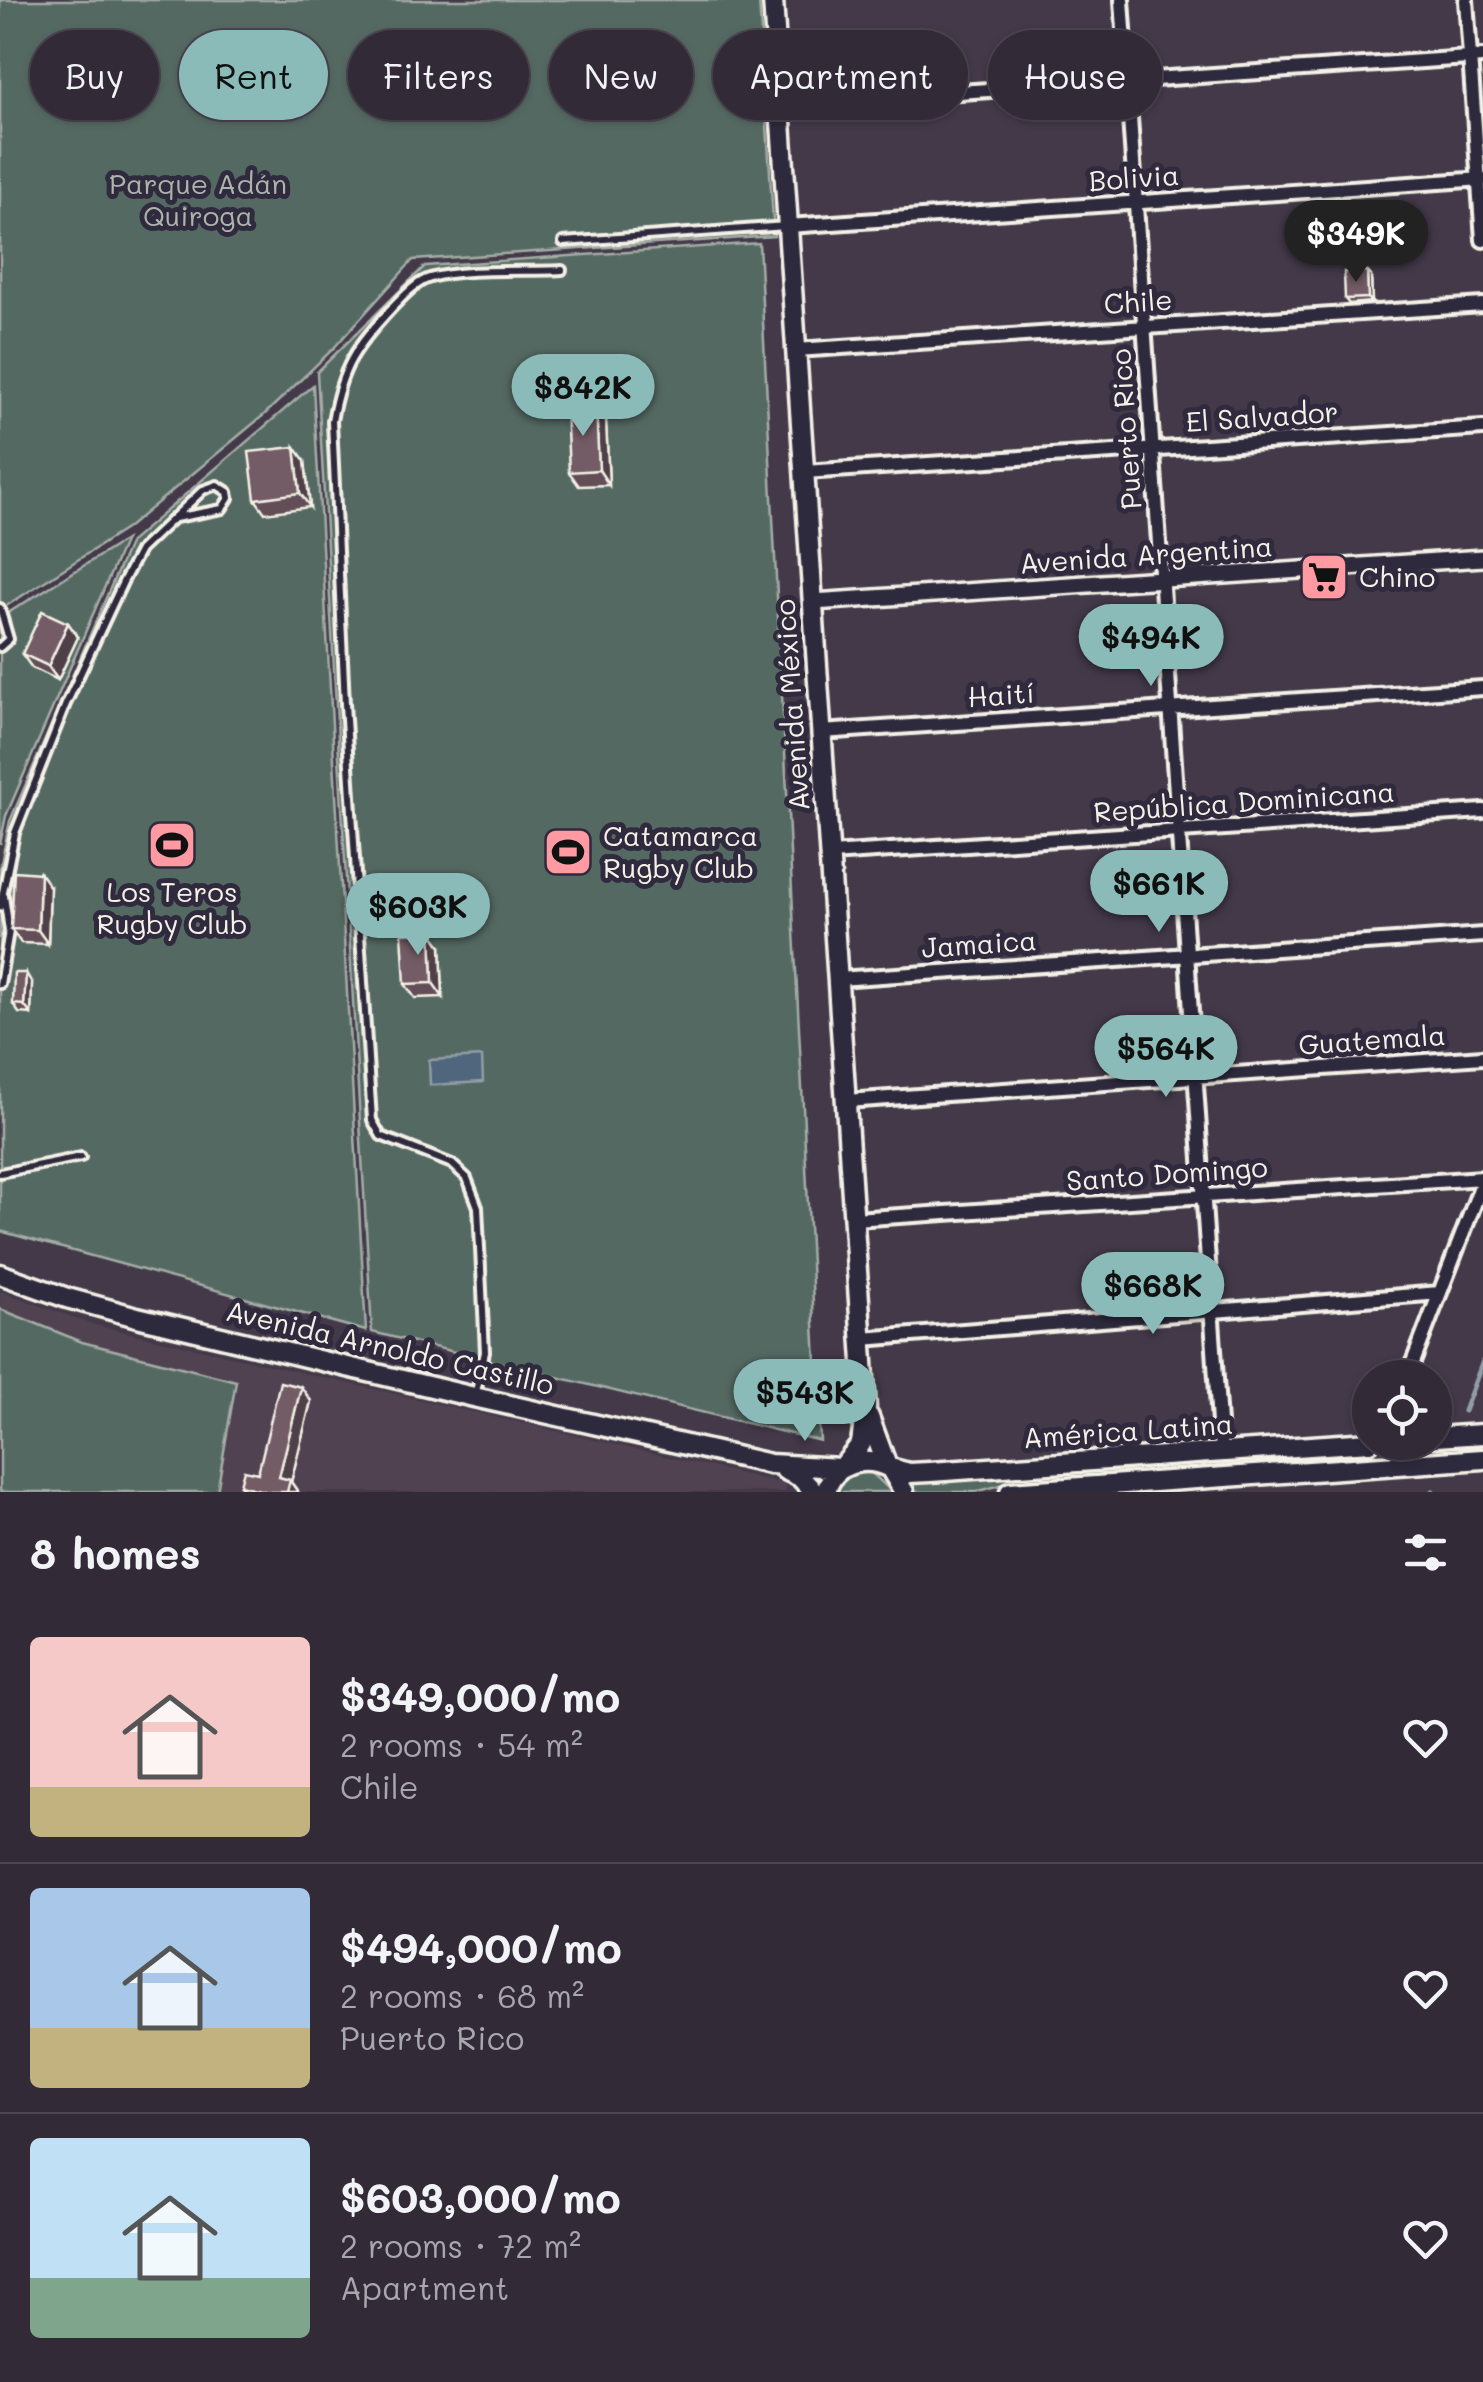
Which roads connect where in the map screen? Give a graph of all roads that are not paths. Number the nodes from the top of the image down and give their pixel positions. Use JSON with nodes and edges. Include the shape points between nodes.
{"nodes":[{"id":1,"x":773,"y":0,"type":"edge"},
{"id":2,"x":1122,"y":0,"type":"edge"},
{"id":3,"x":1466,"y":0,"type":"edge"},
{"id":4,"x":775,"y":30,"type":"edge"},
{"id":5,"x":1124,"y":30,"type":"edge"},
{"id":6,"x":1477,"y":57,"type":"edge"},
{"id":7,"x":1162,"y":79,"type":"edge"},
{"id":8,"x":781,"y":120,"type":"edge"},
{"id":9,"x":1130,"y":120,"type":"edge"},
{"id":10,"x":1481,"y":180,"type":"edge"},
{"id":11,"x":1136,"y":202,"type":"junction"},
{"id":12,"x":788,"y":226,"type":"junction"},
{"id":13,"x":1483,"y":240,"type":"edge"},
{"id":14,"x":564,"y":242,"type":"dead end"},
{"id":15,"x":562,"y":270,"type":"dead end"},
{"id":16,"x":1483,"y":305,"type":"edge"},
{"id":17,"x":1144,"y":327,"type":"junction"},
{"id":18,"x":796,"y":350,"type":"junction"},
{"id":19,"x":1483,"y":428,"type":"edge"},
{"id":20,"x":1152,"y":450,"type":"junction"},
{"id":21,"x":804,"y":472,"type":"junction"},
{"id":22,"x":175,"y":518,"type":"junction"},
{"id":23,"x":1483,"y":558,"type":"edge"},
{"id":24,"x":1161,"y":579,"type":"junction"},
{"id":25,"x":813,"y":602,"type":"junction"},
{"id":26,"x":0,"y":608,"type":"edge"},
{"id":27,"x":0,"y":648,"type":"edge"},
{"id":28,"x":1483,"y":688,"type":"edge"},
{"id":29,"x":1170,"y":709,"type":"junction"},
{"id":30,"x":822,"y":732,"type":"junction"},
{"id":31,"x":1483,"y":811,"type":"edge"},
{"id":32,"x":1178,"y":831,"type":"junction"},
{"id":33,"x":830,"y":854,"type":"junction"},
{"id":34,"x":3,"y":892,"type":"junction"},
{"id":35,"x":0,"y":907,"type":"edge"},
{"id":36,"x":1483,"y":934,"type":"edge"},
{"id":37,"x":1186,"y":955,"type":"junction"},
{"id":38,"x":838,"y":979,"type":"junction"},
{"id":39,"x":0,"y":984,"type":"edge"},
{"id":40,"x":1483,"y":1057,"type":"edge"},
{"id":41,"x":1195,"y":1077,"type":"junction"},
{"id":42,"x":846,"y":1101,"type":"junction"},
{"id":43,"x":81,"y":1157,"type":"dead end"},
{"id":44,"x":0,"y":1174,"type":"edge"},
{"id":45,"x":1483,"y":1180,"type":"edge"},
{"id":46,"x":1203,"y":1196,"type":"junction"},
{"id":47,"x":854,"y":1219,"type":"junction"},
{"id":48,"x":0,"y":1274,"type":"edge"},
{"id":49,"x":1440,"y":1293,"type":"junction"},
{"id":50,"x":1211,"y":1312,"type":"junction"},
{"id":51,"x":862,"y":1339,"type":"junction"},
{"id":52,"x":1414,"y":1360,"type":"edge"},
{"id":53,"x":474,"y":1397,"type":"junction"},
{"id":54,"x":866,"y":1407,"type":"junction"},
{"id":55,"x":1483,"y":1434,"type":"edge"},
{"id":56,"x":1452,"y":1437,"type":"edge"},
{"id":57,"x":1352,"y":1443,"type":"edge"},
{"id":58,"x":1221,"y":1452,"type":"junction"},
{"id":59,"x":1483,"y":1459,"type":"edge"},
{"id":60,"x":770,"y":1464,"type":"junction"},
{"id":61,"x":842,"y":1467,"type":"junction"},
{"id":62,"x":888,"y":1467,"type":"junction"},
{"id":63,"x":814,"y":1492,"type":"edge"},
{"id":64,"x":826,"y":1492,"type":"edge"},
{"id":65,"x":904,"y":1492,"type":"edge"},
{"id":66,"x":1010,"y":1492,"type":"edge"}],
"edges":[{"from":1,"to":4,"type":"main road","name":"Avenida México"},
{"from":2,"to":5,"type":"street","name":"Puerto Rico"},
{"from":3,"to":6,"type":"street"},
{"from":6,"to":7,"type":"street"},
{"from":6,"to":10,"type":"street"},
{"from":8,"to":12,"type":"main road","name":"Avenida México"},
{"from":9,"to":11,"type":"street","name":"Puerto Rico"},
{"from":10,"to":11,"type":"street","name":"Bolivia"},
{"from":10,"to":13,"type":"street"},
{"from":11,"to":12,"type":"street","name":"Bolivia"},
{"from":11,"to":17,"type":"street","name":"Puerto Rico"},
{"from":12,"to":14,"type":"lane"},
{"from":12,"to":18,"type":"main road","name":"Avenida México"},
{"from":15,"to":53,"type":"lane","via":[[426,279],[353,352],[332,421],[372,1120],[381,1136],[452,1164],[467,1178],[478,1206],[485,1352]]},
{"from":16,"to":17,"type":"street","name":"Chile"},
{"from":17,"to":18,"type":"street","name":"Chile"},
{"from":17,"to":20,"type":"street","name":"Puerto Rico"},
{"from":18,"to":21,"type":"main road","name":"Avenida México"},
{"from":19,"to":20,"type":"street","name":"El Salvador"},
{"from":20,"to":21,"type":"street","name":"El Salvador"},
{"from":20,"to":24,"type":"street","name":"Puerto Rico"},
{"from":21,"to":25,"type":"main road","name":"Avenida México"},
{"from":22,"to":22,"type":"lane","via":[[222,509],[228,492],[209,486]]},
{"from":22,"to":34,"type":"lane","via":[[140,550],[74,686],[15,833]]},
{"from":23,"to":24,"type":"street","name":"Avenida Argentina"},
{"from":24,"to":25,"type":"street","name":"Avenida Argentina"},
{"from":24,"to":29,"type":"street","name":"Puerto Rico"},
{"from":25,"to":30,"type":"main road","name":"Avenida México"},
{"from":26,"to":27,"type":"lane","via":[[9,639]]},
{"from":28,"to":29,"type":"street","name":"Haití"},
{"from":29,"to":30,"type":"street","name":"Haití"},
{"from":29,"to":32,"type":"street","name":"Puerto Rico"},
{"from":30,"to":33,"type":"main road","name":"Avenida México"},
{"from":31,"to":32,"type":"street","name":"República Dominicana"},
{"from":32,"to":33,"type":"street","name":"República Dominicana"},
{"from":32,"to":37,"type":"street","name":"Puerto Rico"},
{"from":33,"to":38,"type":"main road","name":"Avenida México"},
{"from":34,"to":35,"type":"lane"},
{"from":34,"to":39,"type":"lane","via":[[9,931]]},
{"from":36,"to":37,"type":"street","name":"Jamaica"},
{"from":37,"to":38,"type":"street","name":"Jamaica"},
{"from":37,"to":41,"type":"street","name":"Puerto Rico"},
{"from":38,"to":42,"type":"main road","name":"Avenida México"},
{"from":40,"to":41,"type":"street","name":"Guatemala"},
{"from":41,"to":42,"type":"street","name":"Guatemala"},
{"from":41,"to":46,"type":"street","name":"Puerto Rico"},
{"from":42,"to":47,"type":"main road","name":"Avenida México"},
{"from":43,"to":44,"type":"lane"},
{"from":45,"to":46,"type":"street","name":"Santo Domingo"},
{"from":45,"to":49,"type":"street"},
{"from":46,"to":47,"type":"street","name":"Santo Domingo"},
{"from":46,"to":50,"type":"street","name":"Puerto Rico"},
{"from":47,"to":51,"type":"main road","name":"Avenida México"},
{"from":48,"to":53,"type":"main road","name":"Avenida Arnoldo Castillo","via":[[137,1317]]},
{"from":49,"to":50,"type":"street"},
{"from":49,"to":52,"type":"street"},
{"from":50,"to":51,"type":"street"},
{"from":50,"to":58,"type":"street","name":"Puerto Rico"},
{"from":51,"to":54,"type":"main road","name":"Avenida México"},
{"from":53,"to":60,"type":"main road","name":"Avenida Arnoldo Castillo"},
{"from":54,"to":61,"type":"main road","name":"Avenida México","via":[[861,1444]]},
{"from":54,"to":62,"type":"main road","name":"Avenida México"},
{"from":55,"to":56,"type":"main road"},
{"from":57,"to":58,"type":"main road","name":"América Latina"},
{"from":58,"to":62,"type":"main road","name":"América Latina","via":[[909,1473]]},
{"from":59,"to":66,"type":"main road","name":"América Latina"},
{"from":60,"to":61,"type":"main road","name":"Avenida Arnoldo Castillo"},
{"from":60,"to":63,"type":"main road","name":"Avenida Arnoldo Castillo","via":[[800,1477]]},
{"from":61,"to":62,"type":"main road","name":"América Latina"},
{"from":61,"to":64,"type":"main road","name":"Avenida México"},
{"from":62,"to":65,"type":"main road","name":"Avenida México"}]}
